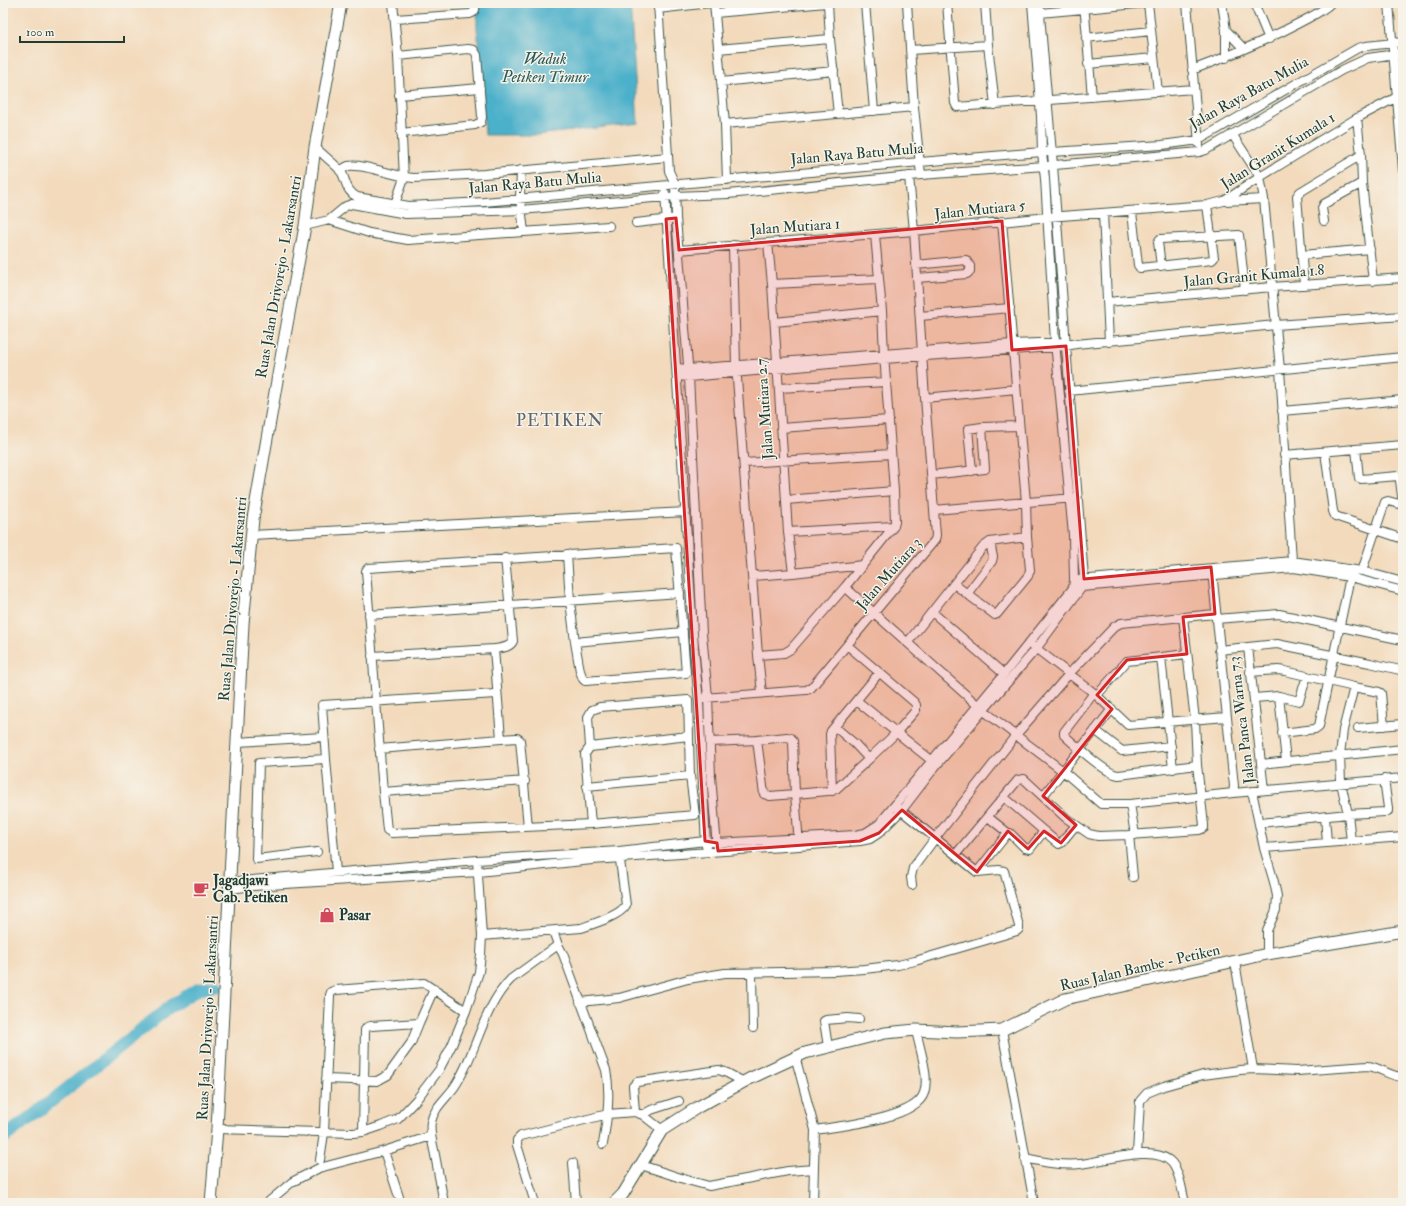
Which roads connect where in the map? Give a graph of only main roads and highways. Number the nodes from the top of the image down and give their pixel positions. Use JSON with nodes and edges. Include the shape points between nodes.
{"nodes":[{"id":1,"x":340,"y":3,"type":"edge"},
{"id":2,"x":1403,"y":931,"type":"edge"},
{"id":3,"x":211,"y":1203,"type":"edge"},
{"id":4,"x":614,"y":1203,"type":"edge"}],
"edges":[{"from":1,"to":3,"type":"main road","name":"Ruas Jalan Driyorejo - Lakarsantri","via":[[252,535],[244,624]]},
{"from":2,"to":4,"type":"main road","name":"Ruas Jalan Bambe - Petiken","via":[[1267,954],[1065,999],[1002,1030],[916,1030],[885,1033],[795,1056],[698,1107],[662,1130],[623,1194]]}]}
